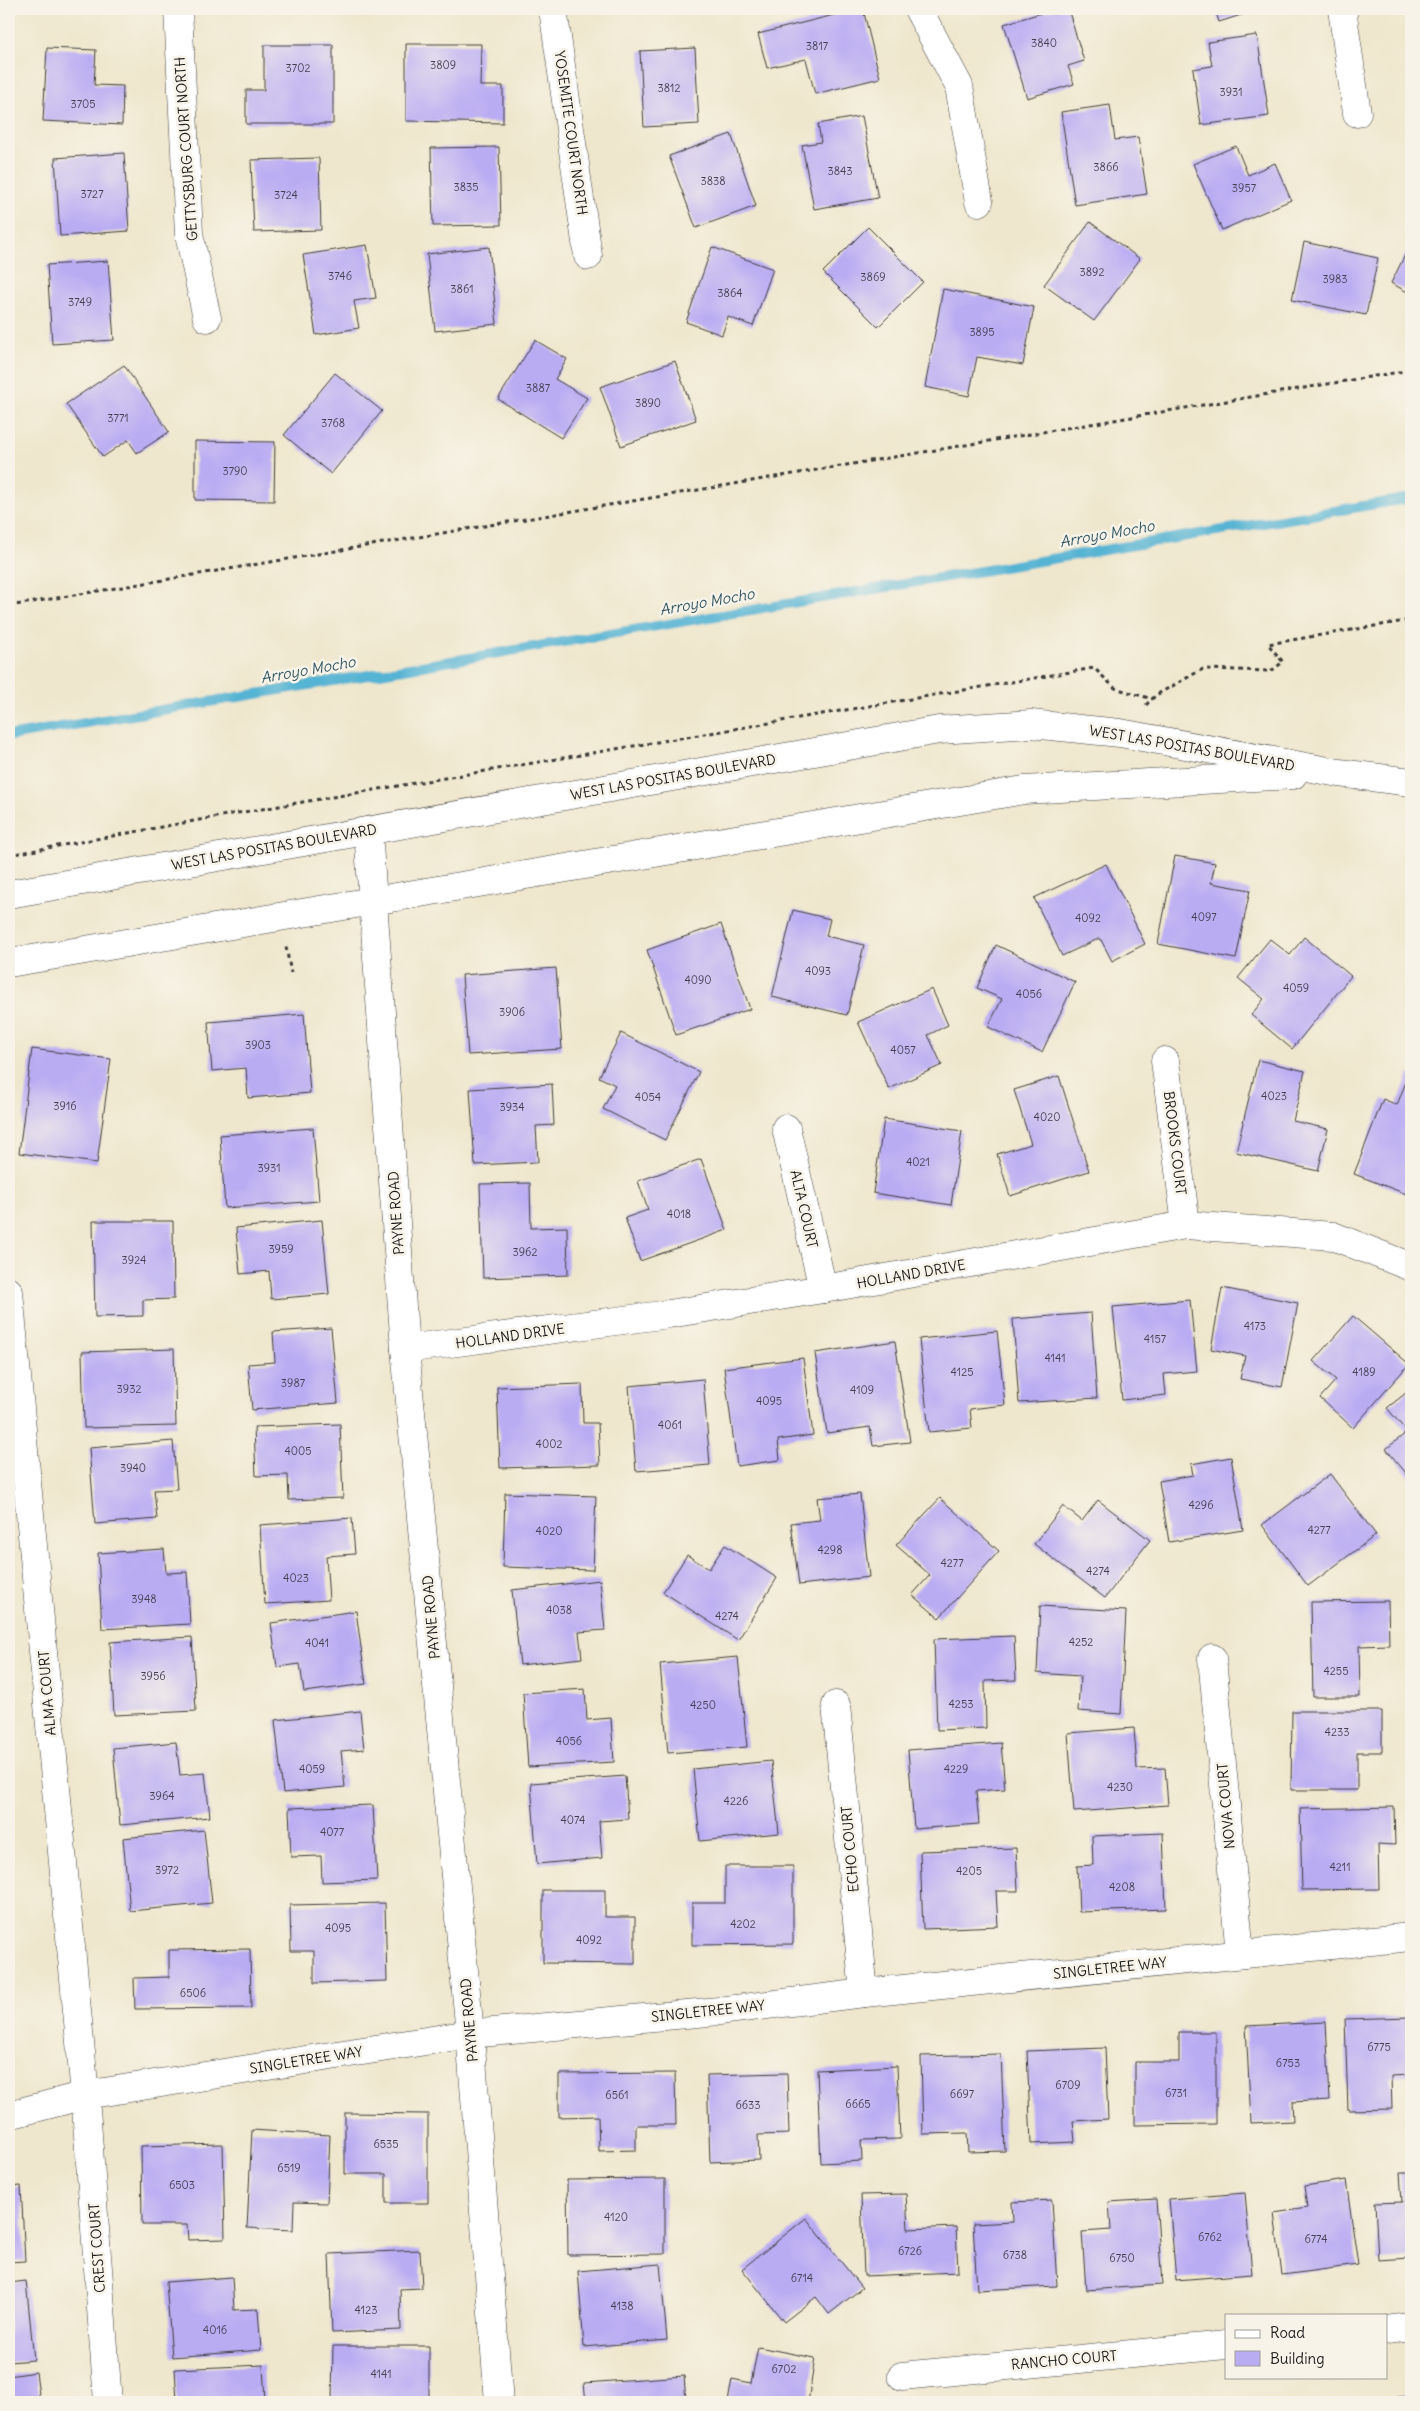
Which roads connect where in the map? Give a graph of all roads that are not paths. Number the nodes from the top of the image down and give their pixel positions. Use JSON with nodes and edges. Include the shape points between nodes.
{"nodes":[{"id":1,"x":178,"y":9,"type":"edge"},
{"id":2,"x":553,"y":9,"type":"edge"},
{"id":3,"x":918,"y":9,"type":"edge"},
{"id":4,"x":1342,"y":9,"type":"edge"},
{"id":5,"x":1357,"y":113,"type":"dead end"},
{"id":6,"x":979,"y":202,"type":"dead end"},
{"id":7,"x":588,"y":256,"type":"dead end"},
{"id":8,"x":206,"y":318,"type":"dead end"},
{"id":9,"x":1339,"y":773,"type":"junction"},
{"id":10,"x":1411,"y":782,"type":"edge"},
{"id":11,"x":368,"y":831,"type":"junction"},
{"id":12,"x":9,"y":894,"type":"edge"},
{"id":13,"x":375,"y":899,"type":"junction"},
{"id":14,"x":9,"y":963,"type":"edge"},
{"id":15,"x":1165,"y":1061,"type":"dead end"},
{"id":16,"x":786,"y":1128,"type":"dead end"},
{"id":17,"x":1186,"y":1225,"type":"junction"},
{"id":18,"x":1411,"y":1267,"type":"edge"},
{"id":19,"x":823,"y":1289,"type":"junction"},
{"id":20,"x":9,"y":1292,"type":"edge"},
{"id":21,"x":405,"y":1349,"type":"junction"},
{"id":22,"x":1212,"y":1658,"type":"dead end"},
{"id":23,"x":836,"y":1705,"type":"dead end"},
{"id":24,"x":1411,"y":1937,"type":"edge"},
{"id":25,"x":1240,"y":1954,"type":"junction"},
{"id":26,"x":864,"y":1993,"type":"junction"},
{"id":27,"x":470,"y":2034,"type":"junction"},
{"id":28,"x":85,"y":2094,"type":"junction"},
{"id":29,"x":9,"y":2115,"type":"edge"},
{"id":30,"x":1411,"y":2327,"type":"edge"},
{"id":31,"x":1388,"y":2330,"type":"edge"},
{"id":32,"x":1225,"y":2345,"type":"edge"},
{"id":33,"x":902,"y":2376,"type":"dead end"},
{"id":34,"x":108,"y":2402,"type":"edge"},
{"id":35,"x":499,"y":2402,"type":"edge"}],
"edges":[{"from":1,"to":8,"type":"street","name":"GETTYSBURG COURT NORTH","via":[[190,234]]},
{"from":2,"to":7,"type":"street","name":"YOSEMITE COURT NORTH"},
{"from":3,"to":6,"type":"street","via":[[959,86]]},
{"from":4,"to":5,"type":"street"},
{"from":9,"to":10,"type":"street","name":"WEST LAS POSITAS BOULEVARD"},
{"from":9,"to":11,"type":"street","name":"WEST LAS POSITAS BOULEVARD","via":[[1120,733],[1031,724],[939,730]]},
{"from":9,"to":13,"type":"street","name":"WEST LAS POSITAS BOULEVARD","via":[[1024,790]]},
{"from":11,"to":12,"type":"street","name":"WEST LAS POSITAS BOULEVARD"},
{"from":11,"to":13,"type":"street","name":"PAYNE ROAD"},
{"from":13,"to":14,"type":"street","name":"WEST LAS POSITAS BOULEVARD"},
{"from":13,"to":21,"type":"street","name":"PAYNE ROAD"},
{"from":15,"to":17,"type":"street","name":"BROOKS COURT"},
{"from":16,"to":19,"type":"street","name":"ALTA COURT"},
{"from":17,"to":18,"type":"street","name":"HOLLAND DRIVE","via":[[1333,1236]]},
{"from":17,"to":19,"type":"street","name":"HOLLAND DRIVE"},
{"from":19,"to":21,"type":"street","name":"HOLLAND DRIVE","via":[[669,1314]]},
{"from":20,"to":28,"type":"street","name":"ALMA COURT"},
{"from":21,"to":27,"type":"street","name":"PAYNE ROAD"},
{"from":22,"to":25,"type":"street","name":"NOVA COURT"},
{"from":23,"to":26,"type":"street","name":"ECHO COURT"},
{"from":24,"to":25,"type":"street","name":"SINGLETREE WAY"},
{"from":25,"to":26,"type":"street","name":"SINGLETREE WAY"},
{"from":26,"to":27,"type":"street","name":"SINGLETREE WAY","via":[[719,2011]]},
{"from":27,"to":28,"type":"street","name":"SINGLETREE WAY"},
{"from":27,"to":35,"type":"street","name":"PAYNE ROAD"},
{"from":28,"to":29,"type":"street","name":"SINGLETREE WAY"},
{"from":28,"to":34,"type":"street","name":"CREST COURT"},
{"from":30,"to":31,"type":"street"},
{"from":32,"to":33,"type":"street","name":"RANCHO COURT"}]}
